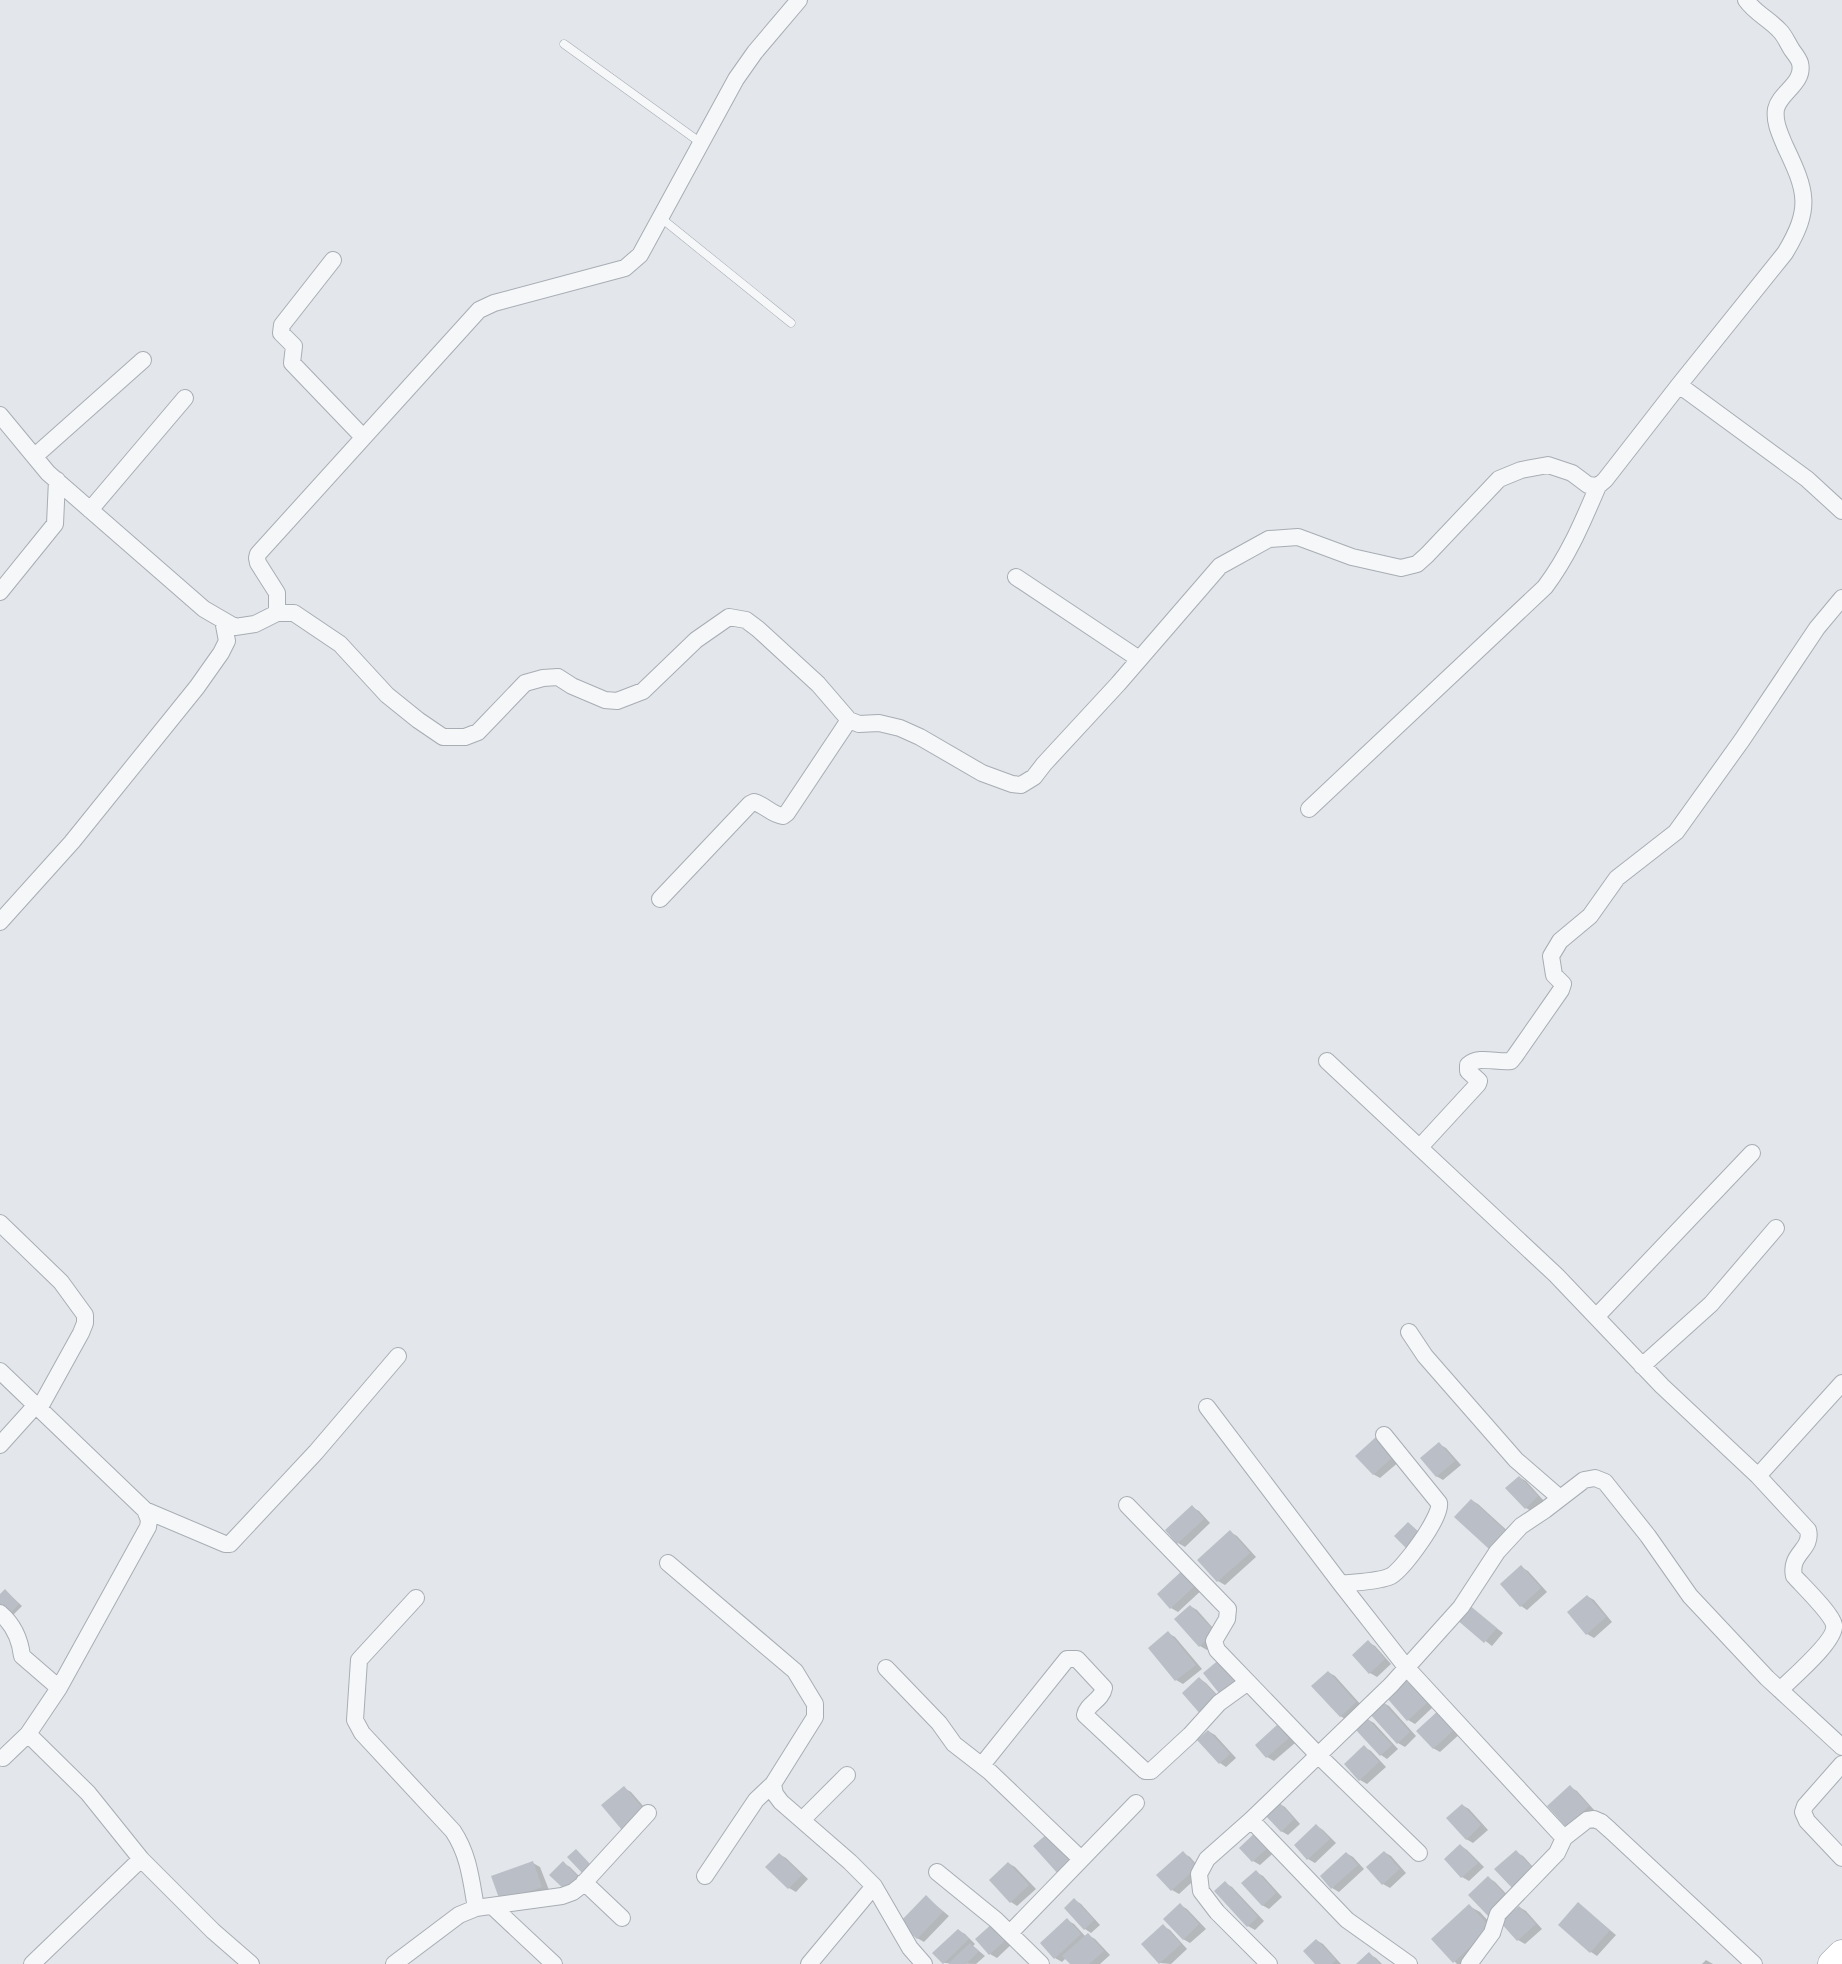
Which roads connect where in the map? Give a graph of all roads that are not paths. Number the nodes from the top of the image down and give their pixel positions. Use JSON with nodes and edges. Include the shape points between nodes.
{"nodes":[{"id":1,"x":800,"y":0,"type":"edge"},
{"id":2,"x":1746,"y":0,"type":"edge"},
{"id":3,"x":564,"y":44,"type":"dead end"},
{"id":4,"x":701,"y":143,"type":"junction"},
{"id":5,"x":660,"y":218,"type":"junction"},
{"id":6,"x":333,"y":260,"type":"dead end"},
{"id":7,"x":792,"y":324,"type":"dead end"},
{"id":8,"x":143,"y":360,"type":"dead end"},
{"id":9,"x":1679,"y":385,"type":"junction"},
{"id":10,"x":186,"y":398,"type":"dead end"},
{"id":11,"x":0,"y":415,"type":"edge"},
{"id":12,"x":363,"y":437,"type":"junction"},
{"id":13,"x":35,"y":456,"type":"junction"},
{"id":14,"x":57,"y":480,"type":"junction"},
{"id":15,"x":1598,"y":486,"type":"junction"},
{"id":16,"x":90,"y":510,"type":"junction"},
{"id":17,"x":1842,"y":511,"type":"edge"},
{"id":18,"x":1016,"y":577,"type":"dead end"},
{"id":19,"x":0,"y":592,"type":"edge"},
{"id":20,"x":1842,"y":598,"type":"edge"},
{"id":21,"x":277,"y":613,"type":"junction"},
{"id":22,"x":222,"y":620,"type":"junction"},
{"id":23,"x":1139,"y":659,"type":"junction"},
{"id":24,"x":850,"y":720,"type":"junction"},
{"id":25,"x":1309,"y":809,"type":"dead end"},
{"id":26,"x":660,"y":899,"type":"dead end"},
{"id":27,"x":0,"y":922,"type":"edge"},
{"id":28,"x":1328,"y":1062,"type":"dead end"},
{"id":29,"x":1420,"y":1148,"type":"junction"},
{"id":30,"x":1752,"y":1153,"type":"dead end"},
{"id":31,"x":1776,"y":1228,"type":"dead end"},
{"id":32,"x":3,"y":1232,"type":"edge"},
{"id":33,"x":1596,"y":1317,"type":"junction"},
{"id":34,"x":1409,"y":1332,"type":"dead end"},
{"id":35,"x":398,"y":1356,"type":"dead end"},
{"id":36,"x":1642,"y":1366,"type":"junction"},
{"id":37,"x":0,"y":1371,"type":"edge"},
{"id":38,"x":1842,"y":1383,"type":"edge"},
{"id":39,"x":1207,"y":1406,"type":"dead end"},
{"id":40,"x":38,"y":1407,"type":"junction"},
{"id":41,"x":1384,"y":1435,"type":"dead end"},
{"id":42,"x":0,"y":1445,"type":"edge"},
{"id":43,"x":1758,"y":1476,"type":"junction"},
{"id":44,"x":1560,"y":1498,"type":"junction"},
{"id":45,"x":1127,"y":1505,"type":"dead end"},
{"id":46,"x":146,"y":1510,"type":"junction"},
{"id":47,"x":668,"y":1563,"type":"dead end"},
{"id":48,"x":1341,"y":1584,"type":"junction"},
{"id":49,"x":416,"y":1598,"type":"dead end"},
{"id":50,"x":0,"y":1612,"type":"edge"},
{"id":51,"x":1834,"y":1615,"type":"edge"},
{"id":52,"x":1406,"y":1667,"type":"junction"},
{"id":53,"x":886,"y":1668,"type":"dead end"},
{"id":54,"x":1248,"y":1682,"type":"junction"},
{"id":55,"x":59,"y":1688,"type":"junction"},
{"id":56,"x":1780,"y":1690,"type":"junction"},
{"id":57,"x":28,"y":1734,"type":"junction"},
{"id":58,"x":1842,"y":1747,"type":"edge"},
{"id":59,"x":1319,"y":1756,"type":"junction"},
{"id":60,"x":1,"y":1758,"type":"edge"},
{"id":61,"x":1842,"y":1764,"type":"edge"},
{"id":62,"x":982,"y":1765,"type":"junction"},
{"id":63,"x":847,"y":1775,"type":"dead end"},
{"id":64,"x":773,"y":1784,"type":"junction"},
{"id":65,"x":1136,"y":1803,"type":"dead end"},
{"id":66,"x":648,"y":1813,"type":"dead end"},
{"id":67,"x":802,"y":1820,"type":"junction"},
{"id":68,"x":1251,"y":1820,"type":"junction"},
{"id":69,"x":1564,"y":1838,"type":"junction"},
{"id":70,"x":1419,"y":1853,"type":"dead end"},
{"id":71,"x":1842,"y":1858,"type":"edge"},
{"id":72,"x":141,"y":1859,"type":"junction"},
{"id":73,"x":1081,"y":1859,"type":"junction"},
{"id":74,"x":937,"y":1872,"type":"dead end"},
{"id":75,"x":705,"y":1876,"type":"dead end"},
{"id":76,"x":584,"y":1882,"type":"junction"},
{"id":77,"x":874,"y":1886,"type":"junction"},
{"id":78,"x":492,"y":1906,"type":"junction"},
{"id":79,"x":476,"y":1908,"type":"junction"},
{"id":80,"x":622,"y":1918,"type":"dead end"},
{"id":81,"x":1010,"y":1933,"type":"junction"},
{"id":82,"x":1842,"y":1954,"type":"edge"},
{"id":83,"x":32,"y":1964,"type":"edge"},
{"id":84,"x":251,"y":1964,"type":"edge"},
{"id":85,"x":394,"y":1964,"type":"edge"},
{"id":86,"x":554,"y":1964,"type":"edge"},
{"id":87,"x":809,"y":1964,"type":"edge"},
{"id":88,"x":924,"y":1964,"type":"edge"},
{"id":89,"x":1041,"y":1964,"type":"edge"},
{"id":90,"x":1269,"y":1964,"type":"edge"},
{"id":91,"x":1408,"y":1964,"type":"edge"},
{"id":92,"x":1469,"y":1964,"type":"edge"},
{"id":93,"x":1754,"y":1964,"type":"edge"},
{"id":94,"x":1832,"y":1964,"type":"edge"}],
"edges":[{"from":1,"to":4,"type":"street","via":[[746,63]]},
{"from":2,"to":9,"type":"street","via":[[1752,9],[1780,31],[1800,62],[1797,79],[1784,93],[1776,109],[1777,128],[1802,187],[1804,209],[1798,231],[1785,253]]},
{"from":3,"to":4,"type":"lane"},
{"from":4,"to":5,"type":"street"},
{"from":5,"to":7,"type":"lane"},
{"from":5,"to":12,"type":"street","via":[[640,255],[625,268],[494,303],[479,310]]},
{"from":6,"to":12,"type":"street","via":[[282,326],[281,333],[294,346],[292,363]]},
{"from":8,"to":13,"type":"street"},
{"from":9,"to":15,"type":"street"},
{"from":9,"to":17,"type":"street","via":[[1807,479]]},
{"from":10,"to":16,"type":"street"},
{"from":11,"to":13,"type":"street"},
{"from":12,"to":21,"type":"street","via":[[256,558],[278,593]]},
{"from":13,"to":14,"type":"street"},
{"from":14,"to":16,"type":"street"},
{"from":14,"to":19,"type":"street","via":[[55,524]]},
{"from":15,"to":23,"type":"street","via":[[1588,485],[1572,473],[1548,465],[1521,470],[1499,479],[1427,555],[1416,564],[1401,568],[1352,557],[1298,537],[1269,538],[1220,566]]},
{"from":15,"to":25,"type":"street","via":[[1571,548],[1545,586]]},
{"from":16,"to":22,"type":"street","via":[[204,609]]},
{"from":18,"to":23,"type":"street"},
{"from":20,"to":29,"type":"street","via":[[1676,832],[1617,878],[1590,916],[1560,942],[1551,956],[1554,975],[1563,984],[1561,990],[1515,1056],[1511,1061],[1483,1060],[1468,1065],[1468,1071],[1478,1084]]},
{"from":21,"to":22,"type":"street","via":[[255,624],[235,627]]},
{"from":21,"to":24,"type":"street","via":[[294,612],[340,644],[387,695],[443,737],[465,737],[478,732],[525,683],[543,678],[558,677],[606,700],[617,701],[643,691],[696,640],[729,617],[746,620],[758,629],[818,684]]},
{"from":22,"to":27,"type":"street","via":[[227,641],[221,653],[72,842]]},
{"from":23,"to":24,"type":"street","via":[[1034,777],[1021,785],[982,773],[900,728],[879,723],[859,724]]},
{"from":24,"to":26,"type":"street","via":[[787,813],[777,816],[759,803],[750,804]]},
{"from":28,"to":29,"type":"street"},
{"from":29,"to":33,"type":"street","via":[[1556,1275]]},
{"from":30,"to":33,"type":"street"},
{"from":31,"to":36,"type":"street","via":[[1711,1304]]},
{"from":32,"to":40,"type":"street","via":[[60,1282],[85,1315],[86,1323],[81,1333]]},
{"from":33,"to":36,"type":"street"},
{"from":34,"to":44,"type":"street","via":[[1425,1356],[1516,1460]]},
{"from":35,"to":46,"type":"street","via":[[316,1452],[230,1544]]},
{"from":36,"to":43,"type":"street"},
{"from":37,"to":40,"type":"street"},
{"from":38,"to":43,"type":"street"},
{"from":39,"to":48,"type":"street"},
{"from":40,"to":42,"type":"street"},
{"from":40,"to":46,"type":"street"},
{"from":41,"to":48,"type":"street","via":[[1439,1503],[1439,1511],[1421,1541],[1394,1574]]},
{"from":43,"to":51,"type":"street","via":[[1808,1530],[1810,1537],[1807,1545],[1798,1552],[1794,1576]]},
{"from":44,"to":52,"type":"street","via":[[1521,1526],[1497,1552],[1460,1606]]},
{"from":44,"to":56,"type":"street","via":[[1584,1480],[1595,1478],[1605,1482],[1690,1596]]},
{"from":45,"to":54,"type":"street","via":[[1228,1609],[1228,1619],[1214,1646]]},
{"from":46,"to":55,"type":"street","via":[[148,1528]]},
{"from":47,"to":64,"type":"street","via":[[796,1671],[815,1704],[815,1717]]},
{"from":48,"to":52,"type":"street"},
{"from":49,"to":79,"type":"street","via":[[359,1660],[356,1720],[362,1733],[453,1831],[465,1852]]},
{"from":50,"to":55,"type":"street","via":[[20,1640],[22,1656]]},
{"from":51,"to":56,"type":"street","via":[[1834,1634]]},
{"from":52,"to":59,"type":"street"},
{"from":52,"to":69,"type":"street"},
{"from":53,"to":62,"type":"street","via":[[939,1723],[954,1744]]},
{"from":54,"to":59,"type":"street"},
{"from":54,"to":62,"type":"street","via":[[1219,1703],[1190,1736],[1150,1771],[1145,1771],[1085,1715],[1104,1688],[1077,1659],[1067,1659]]},
{"from":55,"to":57,"type":"street"},
{"from":56,"to":58,"type":"street"},
{"from":57,"to":60,"type":"street"},
{"from":57,"to":72,"type":"street","via":[[88,1793]]},
{"from":59,"to":68,"type":"street"},
{"from":59,"to":70,"type":"street"},
{"from":61,"to":71,"type":"street","via":[[1803,1812],[1807,1821]]},
{"from":62,"to":73,"type":"street"},
{"from":63,"to":67,"type":"street"},
{"from":64,"to":67,"type":"street","via":[[774,1794]]},
{"from":64,"to":75,"type":"street","via":[[756,1800]]},
{"from":65,"to":73,"type":"street"},
{"from":66,"to":76,"type":"street"},
{"from":67,"to":77,"type":"street"},
{"from":68,"to":90,"type":"street","via":[[1207,1859],[1199,1874],[1201,1891],[1217,1912]]},
{"from":68,"to":91,"type":"street","via":[[1347,1920]]},
{"from":69,"to":92,"type":"street","via":[[1557,1853],[1498,1914],[1492,1933]]},
{"from":69,"to":93,"type":"street","via":[[1587,1820],[1600,1822]]},
{"from":72,"to":83,"type":"street"},
{"from":72,"to":84,"type":"street"},
{"from":73,"to":81,"type":"street"},
{"from":74,"to":81,"type":"street"},
{"from":76,"to":78,"type":"street","via":[[573,1892],[562,1896]]},
{"from":76,"to":80,"type":"street"},
{"from":77,"to":87,"type":"street"},
{"from":77,"to":88,"type":"street","via":[[910,1948]]},
{"from":78,"to":79,"type":"street"},
{"from":78,"to":86,"type":"street"},
{"from":79,"to":85,"type":"street","via":[[459,1915]]},
{"from":81,"to":89,"type":"street"},
{"from":82,"to":94,"type":"highway"}]}
